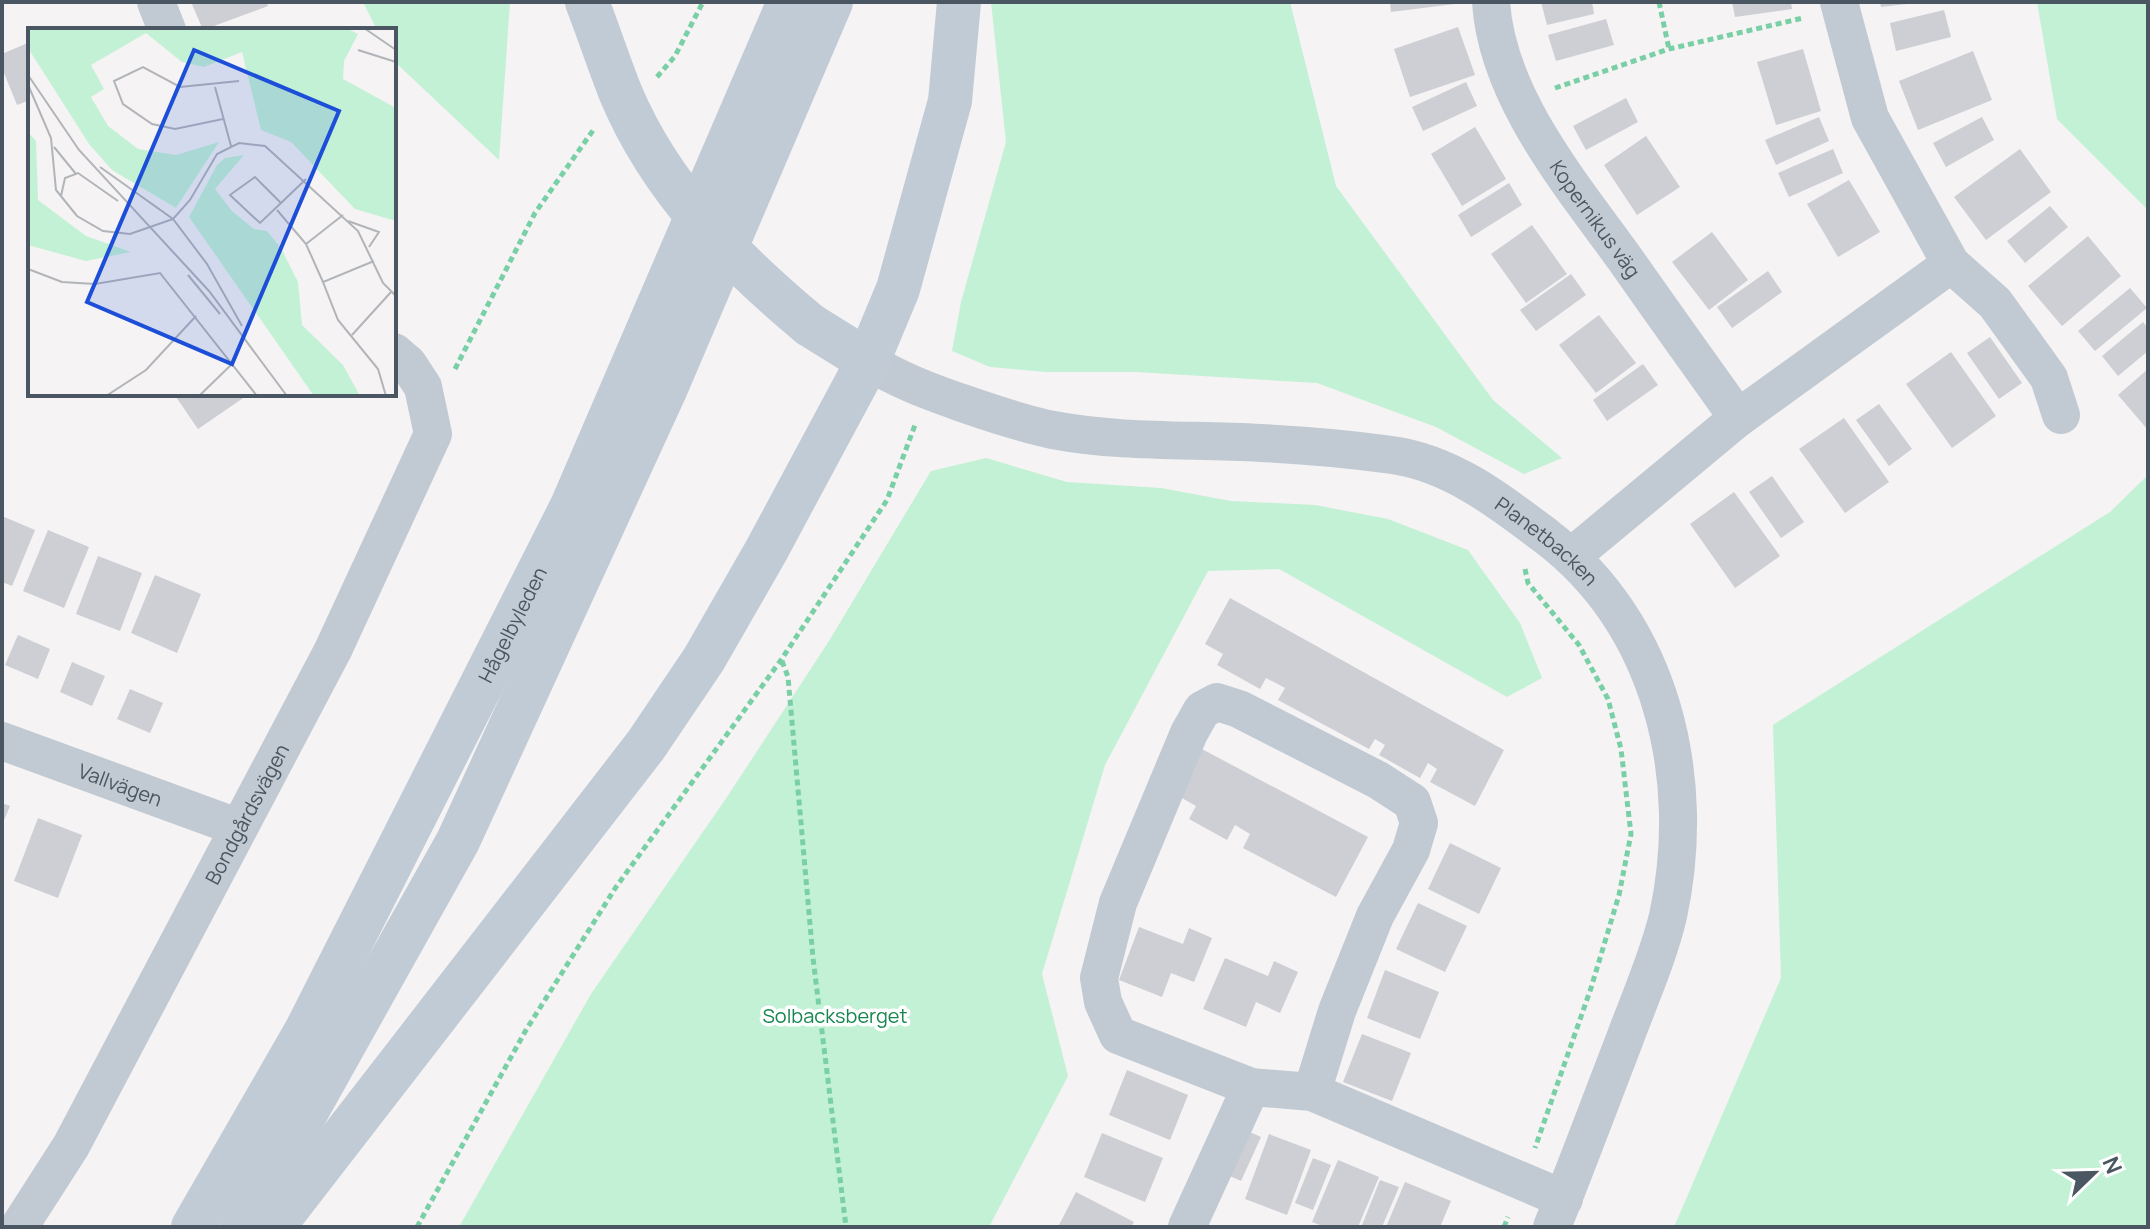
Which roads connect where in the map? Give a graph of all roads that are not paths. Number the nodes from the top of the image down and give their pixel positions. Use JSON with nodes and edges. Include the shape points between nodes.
{"nodes":[{"id":1,"x":156,"y":2,"type":"edge"},
{"id":2,"x":587,"y":2,"type":"edge"},
{"id":3,"x":789,"y":2,"type":"edge"},
{"id":4,"x":831,"y":2,"type":"edge"},
{"id":5,"x":959,"y":2,"type":"edge"},
{"id":6,"x":1491,"y":2,"type":"edge"},
{"id":7,"x":1839,"y":6,"type":"edge"},
{"id":8,"x":166,"y":28,"type":"edge"},
{"id":9,"x":1951,"y":264,"type":"junction"},
{"id":10,"x":396,"y":354,"type":"edge"},
{"id":11,"x":868,"y":361,"type":"junction"},
{"id":12,"x":2061,"y":415,"type":"dead end"},
{"id":13,"x":1738,"y":418,"type":"junction"},
{"id":14,"x":1572,"y":556,"type":"junction"},
{"id":15,"x":2,"y":741,"type":"edge"},
{"id":16,"x":237,"y":827,"type":"junction"},
{"id":17,"x":1251,"y":1087,"type":"junction"},
{"id":18,"x":1312,"y":1092,"type":"junction"},
{"id":19,"x":1558,"y":1213,"type":"edge"},
{"id":20,"x":19,"y":1227,"type":"edge"},
{"id":21,"x":193,"y":1227,"type":"edge"},
{"id":22,"x":242,"y":1227,"type":"edge"},
{"id":23,"x":273,"y":1227,"type":"edge"},
{"id":24,"x":1187,"y":1227,"type":"edge"}],
"edges":[{"from":1,"to":8,"type":"street"},
{"from":2,"to":11,"type":"main road","bridge":true,"via":[[622,96],[685,203],[720,245],[810,325]]},
{"from":3,"to":21,"type":"main road","name":"Hågelbyleden","via":[[572,506],[306,1031]]},
{"from":4,"to":22,"type":"main road","name":"Hågelbyleden","via":[[665,390],[458,841]]},
{"from":5,"to":11,"type":"main road","via":[[950,101],[898,289]]},
{"from":6,"to":13,"type":"street","name":"Kopernikus väg","via":[[1493,30],[1520,101],[1577,192]]},
{"from":7,"to":9,"type":"street","via":[[1870,118]]},
{"from":9,"to":12,"type":"street","via":[[1995,303],[2049,378]]},
{"from":9,"to":13,"type":"street"},
{"from":10,"to":16,"type":"street","name":"Bondgårdsvägen","via":[[423,387],[433,434],[333,650]]},
{"from":11,"to":14,"type":"street","name":"Planetbacken","via":[[898,380],[1053,430],[1398,456],[1466,480]]},
{"from":11,"to":23,"type":"main road","via":[[704,659],[646,745]]},
{"from":13,"to":14,"type":"street"},
{"from":14,"to":19,"type":"street","name":"Planetbacken","via":[[1614,604],[1657,692],[1672,744],[1677,862],[1667,919]]},
{"from":15,"to":16,"type":"street","name":"Vallvägen"},
{"from":16,"to":20,"type":"street","name":"Bondgårdsvägen","via":[[71,1146]]},
{"from":17,"to":18,"type":"street","name":"Planetbacken"},
{"from":17,"to":18,"type":"street","name":"Planetbacken","via":[[1118,1035],[1099,978],[1118,903],[1189,733],[1202,710],[1217,702],[1378,780],[1412,802],[1419,823],[1337,1011]]},
{"from":17,"to":24,"type":"street"},
{"from":18,"to":19,"type":"street","name":"Planetbacken","via":[[1522,1181]]}]}
